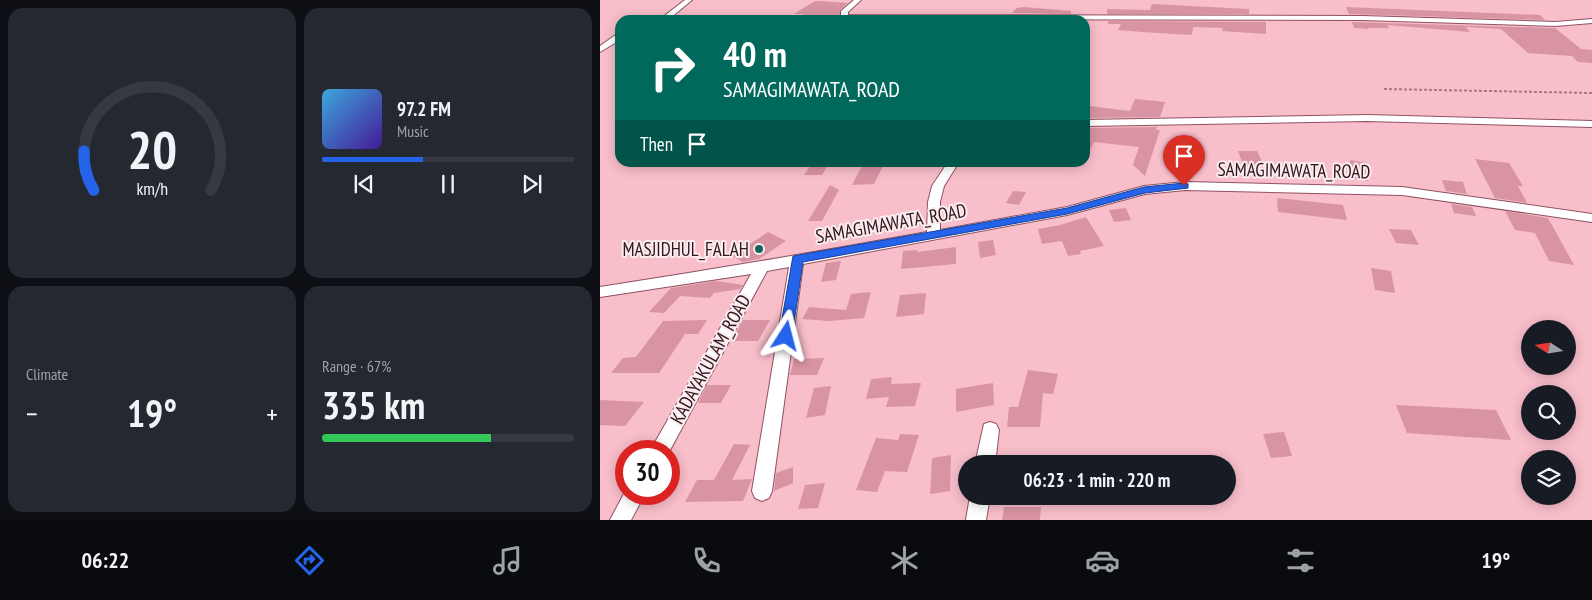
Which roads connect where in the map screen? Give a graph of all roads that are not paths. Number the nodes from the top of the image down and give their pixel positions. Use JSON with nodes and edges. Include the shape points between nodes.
{"nodes":[{"id":1,"x":689,"y":0,"type":"edge"},
{"id":2,"x":858,"y":0,"type":"edge"},
{"id":3,"x":670,"y":15,"type":"edge"},
{"id":4,"x":844,"y":15,"type":"edge"},
{"id":5,"x":1090,"y":17,"type":"edge"},
{"id":6,"x":1592,"y":21,"type":"edge"},
{"id":7,"x":615,"y":40,"type":"edge"},
{"id":8,"x":600,"y":50,"type":"edge"},
{"id":9,"x":1090,"y":123,"type":"edge"},
{"id":10,"x":1592,"y":124,"type":"edge"},
{"id":11,"x":951,"y":167,"type":"edge"},
{"id":12,"x":1592,"y":218,"type":"edge"},
{"id":13,"x":933,"y":235,"type":"junction"},
{"id":14,"x":797,"y":259,"type":"junction"},
{"id":15,"x":762,"y":267,"type":"junction"},
{"id":16,"x":600,"y":292,"type":"edge"},
{"id":17,"x":990,"y":430,"type":"dead end"},
{"id":18,"x":665,"y":440,"type":"edge"},
{"id":19,"x":986,"y":455,"type":"edge"},
{"id":20,"x":762,"y":491,"type":"dead end"},
{"id":21,"x":629,"y":505,"type":"edge"},
{"id":22,"x":978,"y":505,"type":"edge"},
{"id":23,"x":620,"y":520,"type":"edge"},
{"id":24,"x":976,"y":520,"type":"edge"}],
"edges":[{"from":1,"to":3,"type":"street"},
{"from":2,"to":4,"type":"street"},
{"from":5,"to":6,"type":"street","via":[[1362,18],[1555,24]]},
{"from":7,"to":8,"type":"street"},
{"from":9,"to":10,"type":"street","via":[[1367,118]]},
{"from":11,"to":13,"type":"street","via":[[938,186]]},
{"from":12,"to":13,"type":"street","name":"SAMAGIMAWATA_ROAD","via":[[1402,191],[1184,186],[1144,190],[1067,211]]},
{"from":13,"to":14,"type":"street","name":"SAMAGIMAWATA_ROAD"},
{"from":14,"to":15,"type":"street","name":"SAMAGIMAWATA_ROAD"},
{"from":14,"to":20,"type":"street"},
{"from":15,"to":16,"type":"street","name":"SAMAGIMAWATA_ROAD"},
{"from":15,"to":18,"type":"street","name":"KADAYAKULAM_ROAD"},
{"from":17,"to":19,"type":"street"},
{"from":21,"to":23,"type":"street"},
{"from":22,"to":24,"type":"street"}]}
